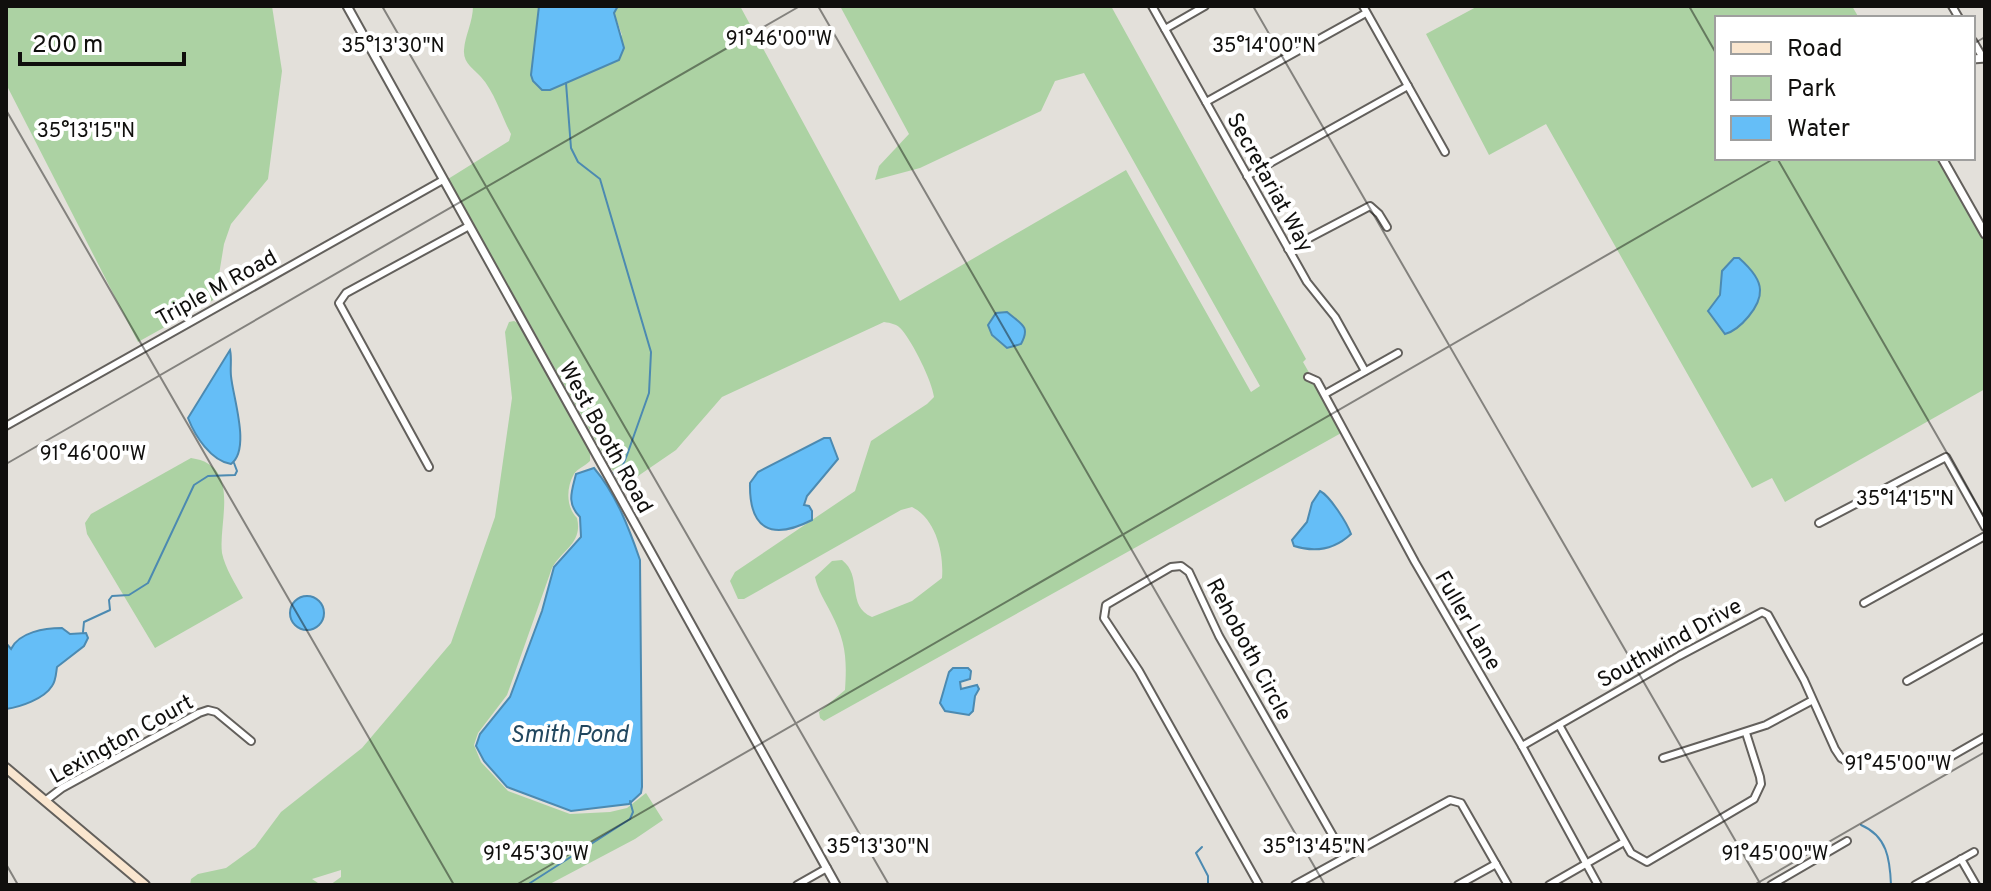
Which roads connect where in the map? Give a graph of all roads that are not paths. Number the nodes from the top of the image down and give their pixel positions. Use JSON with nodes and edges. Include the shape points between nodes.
{"nodes":[{"id":1,"x":347,"y":6,"type":"edge"},
{"id":2,"x":1152,"y":6,"type":"edge"},
{"id":3,"x":1205,"y":6,"type":"edge"},
{"id":4,"x":1364,"y":9,"type":"edge"},
{"id":5,"x":1165,"y":29,"type":"junction"},
{"id":6,"x":1408,"y":86,"type":"junction"},
{"id":7,"x":1206,"y":102,"type":"junction"},
{"id":8,"x":1445,"y":152,"type":"dead end"},
{"id":9,"x":1943,"y":160,"type":"edge"},
{"id":10,"x":1247,"y":176,"type":"junction"},
{"id":11,"x":443,"y":180,"type":"junction"},
{"id":12,"x":469,"y":226,"type":"junction"},
{"id":13,"x":1387,"y":227,"type":"dead end"},
{"id":14,"x":1985,"y":234,"type":"edge"},
{"id":15,"x":1288,"y":249,"type":"junction"},
{"id":16,"x":1398,"y":353,"type":"dead end"},
{"id":17,"x":1365,"y":371,"type":"junction"},
{"id":18,"x":1308,"y":377,"type":"dead end"},
{"id":19,"x":1325,"y":394,"type":"junction"},
{"id":20,"x":6,"y":426,"type":"edge"},
{"id":21,"x":429,"y":467,"type":"dead end"},
{"id":22,"x":1819,"y":523,"type":"dead end"},
{"id":23,"x":1985,"y":527,"type":"edge"},
{"id":24,"x":1985,"y":536,"type":"edge"},
{"id":25,"x":1864,"y":603,"type":"dead end"},
{"id":26,"x":1985,"y":637,"type":"edge"},
{"id":27,"x":1907,"y":681,"type":"dead end"},
{"id":28,"x":1811,"y":701,"type":"junction"},
{"id":29,"x":1559,"y":725,"type":"junction"},
{"id":30,"x":1746,"y":733,"type":"junction"},
{"id":31,"x":1985,"y":737,"type":"edge"},
{"id":32,"x":251,"y":741,"type":"dead end"},
{"id":33,"x":1522,"y":746,"type":"junction"},
{"id":34,"x":1950,"y":757,"type":"dead end"},
{"id":35,"x":1663,"y":758,"type":"dead end"},
{"id":36,"x":1852,"y":764,"type":"dead end"},
{"id":37,"x":6,"y":768,"type":"edge"},
{"id":38,"x":45,"y":801,"type":"junction"},
{"id":39,"x":1847,"y":841,"type":"dead end"},
{"id":40,"x":1624,"y":842,"type":"junction"},
{"id":41,"x":1974,"y":852,"type":"dead end"},
{"id":42,"x":1345,"y":857,"type":"junction"},
{"id":43,"x":1961,"y":859,"type":"junction"},
{"id":44,"x":1586,"y":863,"type":"junction"},
{"id":45,"x":1496,"y":864,"type":"junction"},
{"id":46,"x":827,"y":868,"type":"junction"},
{"id":47,"x":145,"y":885,"type":"edge"},
{"id":48,"x":797,"y":885,"type":"edge"},
{"id":49,"x":836,"y":885,"type":"edge"},
{"id":50,"x":1259,"y":885,"type":"edge"},
{"id":51,"x":1295,"y":885,"type":"edge"},
{"id":52,"x":1458,"y":885,"type":"edge"},
{"id":53,"x":1508,"y":885,"type":"edge"},
{"id":54,"x":1549,"y":885,"type":"edge"},
{"id":55,"x":1598,"y":885,"type":"edge"},
{"id":56,"x":1771,"y":885,"type":"edge"},
{"id":57,"x":1915,"y":885,"type":"edge"},
{"id":58,"x":1976,"y":885,"type":"edge"}],
"edges":[{"from":1,"to":11,"type":"street","name":"West Booth Road"},
{"from":2,"to":5,"type":"street","name":"Secretariat Way"},
{"from":3,"to":5,"type":"street"},
{"from":4,"to":6,"type":"street"},
{"from":4,"to":7,"type":"street"},
{"from":5,"to":7,"type":"street","name":"Secretariat Way"},
{"from":6,"to":8,"type":"street"},
{"from":6,"to":10,"type":"street"},
{"from":7,"to":10,"type":"street","name":"Secretariat Way"},
{"from":9,"to":14,"type":"street"},
{"from":10,"to":15,"type":"street","name":"Secretariat Way"},
{"from":11,"to":12,"type":"street","name":"West Booth Road"},
{"from":11,"to":20,"type":"street","name":"Triple M Road"},
{"from":12,"to":21,"type":"street","via":[[346,293],[339,303]]},
{"from":12,"to":46,"type":"street","name":"West Booth Road"},
{"from":13,"to":15,"type":"street","via":[[1370,206]]},
{"from":15,"to":17,"type":"street","name":"Secretariat Way"},
{"from":16,"to":17,"type":"street"},
{"from":17,"to":19,"type":"street"},
{"from":18,"to":19,"type":"street","name":"Fuller Lane"},
{"from":19,"to":33,"type":"street","name":"Fuller Lane"},
{"from":22,"to":23,"type":"street","via":[[1946,457]]},
{"from":24,"to":25,"type":"street"},
{"from":26,"to":27,"type":"street"},
{"from":28,"to":29,"type":"street","name":"Southwind Drive","via":[[1762,612]]},
{"from":28,"to":30,"type":"street"},
{"from":28,"to":36,"type":"street","name":"Southwind Drive","via":[[1835,749]]},
{"from":29,"to":33,"type":"street","name":"Southwind Drive"},
{"from":29,"to":40,"type":"street"},
{"from":30,"to":35,"type":"street"},
{"from":30,"to":40,"type":"street","via":[[1761,784],[1754,799],[1647,862]]},
{"from":31,"to":34,"type":"street"},
{"from":32,"to":38,"type":"street","name":"Lexington Court","via":[[208,710]]},
{"from":33,"to":44,"type":"street","name":"Fuller Lane"},
{"from":37,"to":38,"type":"main road"},
{"from":38,"to":47,"type":"main road"},
{"from":39,"to":56,"type":"street"},
{"from":40,"to":44,"type":"street"},
{"from":41,"to":43,"type":"street"},
{"from":42,"to":45,"type":"street","via":[[1450,800],[1461,803]]},
{"from":42,"to":50,"type":"street","name":"Rehoboth Circle","via":[[1219,636],[1200,590],[1189,572],[1171,567],[1111,601],[1103,610],[1107,625],[1139,671]]},
{"from":42,"to":51,"type":"street"},
{"from":43,"to":57,"type":"street"},
{"from":43,"to":58,"type":"street"},
{"from":44,"to":54,"type":"street"},
{"from":44,"to":55,"type":"street","name":"Fuller Lane"},
{"from":45,"to":52,"type":"street"},
{"from":45,"to":53,"type":"street"},
{"from":46,"to":48,"type":"street"},
{"from":46,"to":49,"type":"street","name":"West Booth Road"}]}
